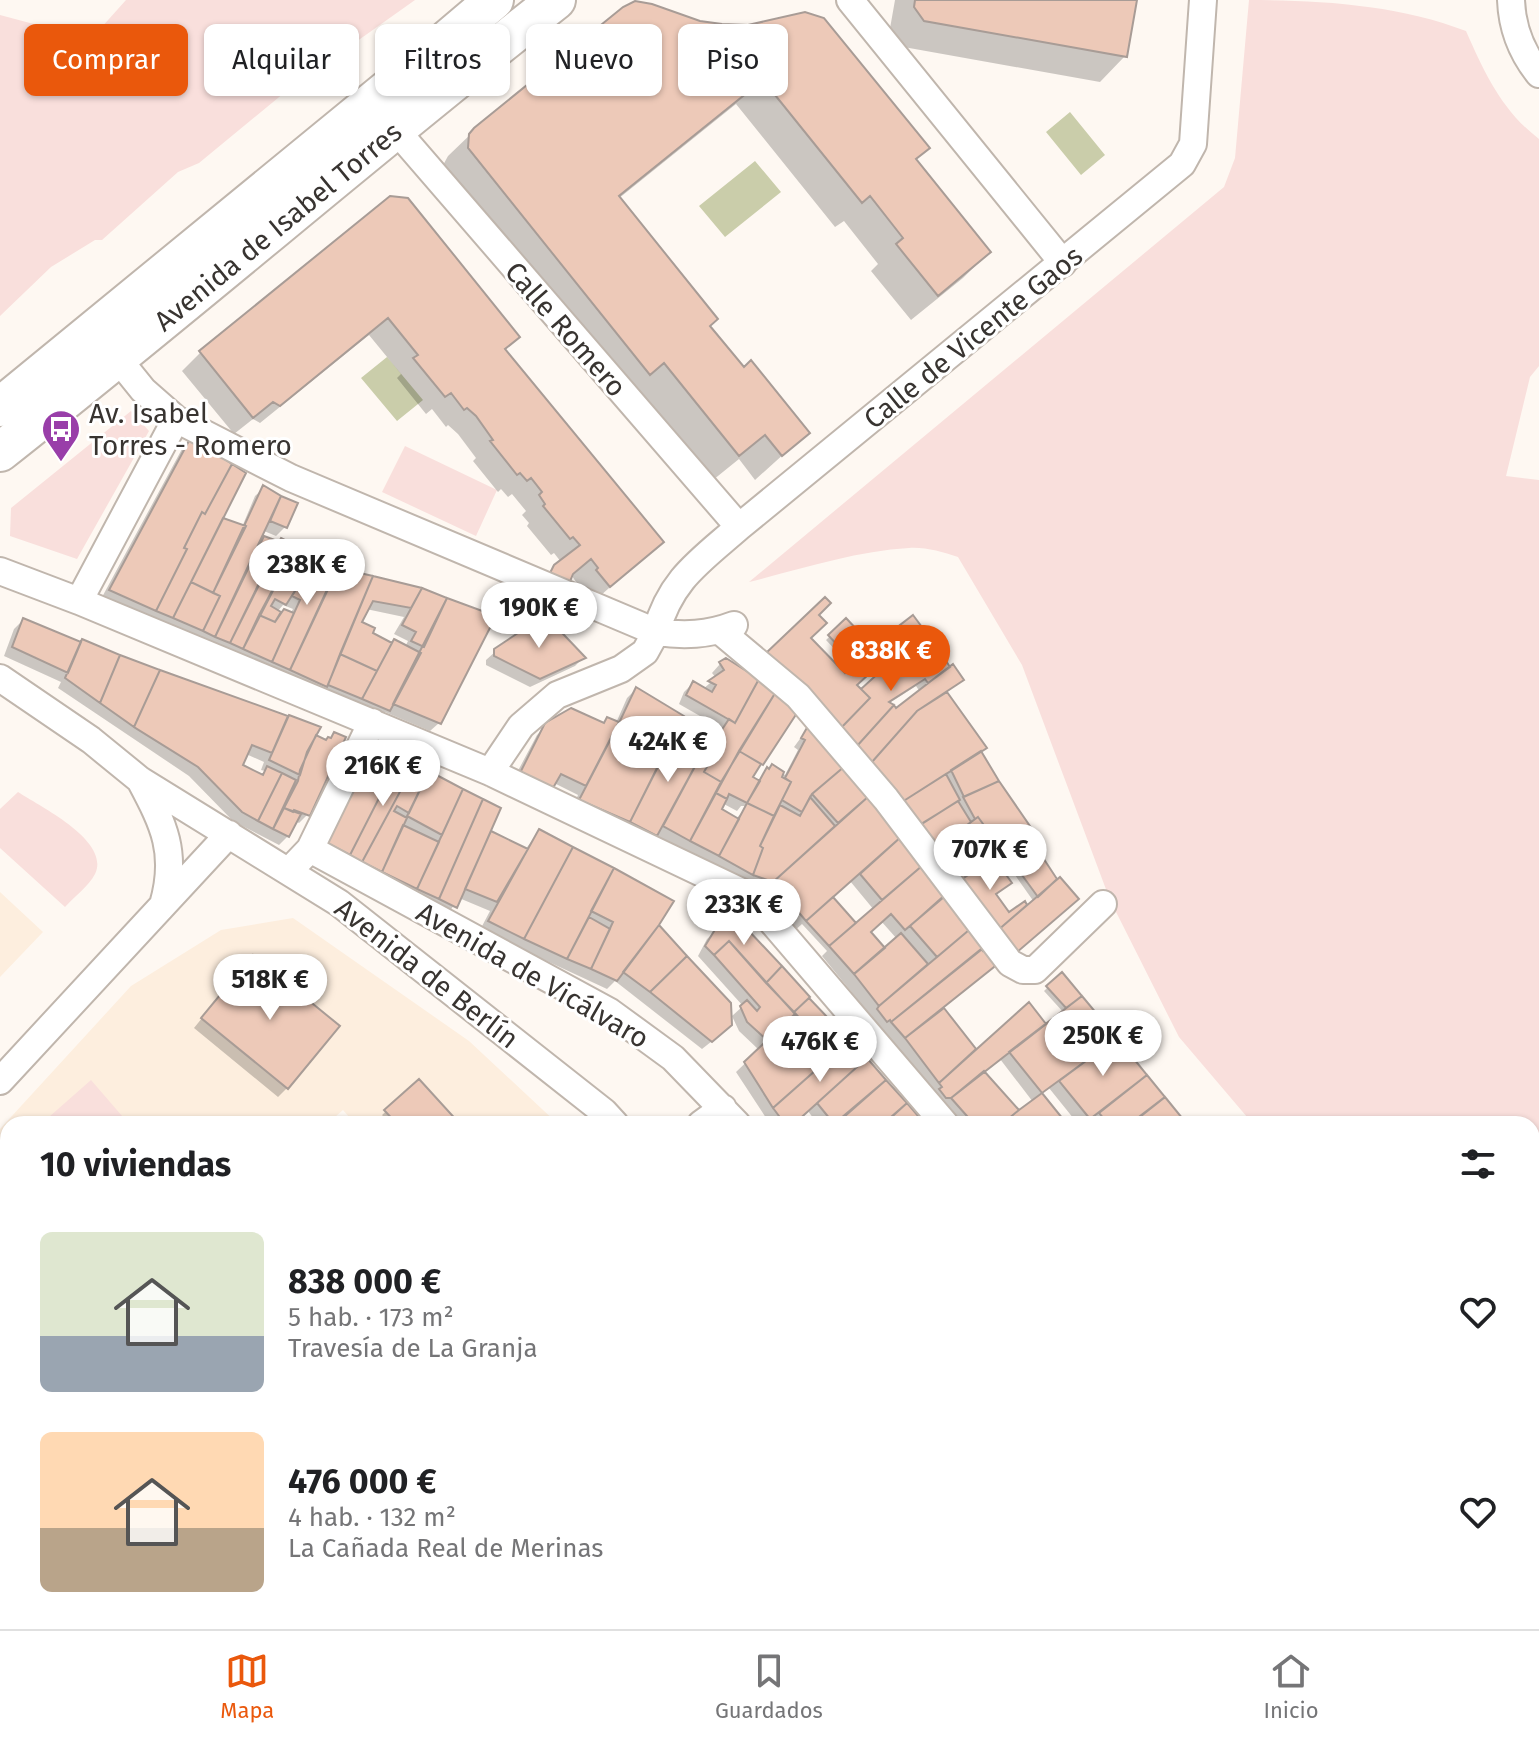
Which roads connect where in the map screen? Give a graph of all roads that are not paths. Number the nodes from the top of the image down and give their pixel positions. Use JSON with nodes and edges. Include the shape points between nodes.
{"nodes":[{"id":1,"x":494,"y":0,"type":"edge"},
{"id":2,"x":556,"y":0,"type":"edge"},
{"id":3,"x":850,"y":0,"type":"edge"},
{"id":4,"x":1203,"y":0,"type":"edge"},
{"id":5,"x":1506,"y":3,"type":"edge"},
{"id":6,"x":1539,"y":74,"type":"edge"},
{"id":7,"x":395,"y":129,"type":"junction"},
{"id":8,"x":1063,"y":263,"type":"junction"},
{"id":9,"x":118,"y":359,"type":"junction"},
{"id":10,"x":0,"y":407,"type":"edge"},
{"id":11,"x":176,"y":419,"type":"junction"},
{"id":12,"x":0,"y":452,"type":"edge"},
{"id":13,"x":739,"y":527,"type":"junction"},
{"id":14,"x":0,"y":571,"type":"edge"},
{"id":15,"x":79,"y":601,"type":"junction"},
{"id":16,"x":656,"y":632,"type":"junction"},
{"id":17,"x":0,"y":678,"type":"edge"},
{"id":18,"x":372,"y":722,"type":"junction"},
{"id":19,"x":490,"y":772,"type":"junction"},
{"id":20,"x":140,"y":780,"type":"junction"},
{"id":21,"x":229,"y":834,"type":"junction"},
{"id":22,"x":310,"y":849,"type":"junction"},
{"id":23,"x":289,"y":871,"type":"junction"},
{"id":24,"x":1103,"y":904,"type":"dead end"},
{"id":25,"x":162,"y":908,"type":"junction"},
{"id":26,"x":0,"y":1081,"type":"edge"},
{"id":27,"x":608,"y":1116,"type":"edge"},
{"id":28,"x":730,"y":1116,"type":"edge"},
{"id":29,"x":938,"y":1116,"type":"edge"}],
"edges":[{"from":1,"to":10,"type":"street","name":"Avenida de Isabel Torres"},
{"from":2,"to":7,"type":"street","name":"Avenida de Isabel Torres"},
{"from":3,"to":8,"type":"street"},
{"from":4,"to":8,"type":"street","name":"Calle de Vicente Gaos","via":[[1193,144],[1182,164]]},
{"from":5,"to":6,"type":"street","via":[[1522,49]]},
{"from":7,"to":9,"type":"street","name":"Avenida de Isabel Torres"},
{"from":7,"to":13,"type":"street","name":"Calle Romero"},
{"from":8,"to":13,"type":"street","name":"Calle de Vicente Gaos"},
{"from":9,"to":11,"type":"street"},
{"from":9,"to":12,"type":"street","name":"Avenida de Isabel Torres"},
{"from":11,"to":15,"type":"street"},
{"from":11,"to":16,"type":"street","via":[[291,478]]},
{"from":13,"to":16,"type":"street","name":"Calle de Vicente Gaos","via":[[684,575],[664,604]]},
{"from":14,"to":15,"type":"street"},
{"from":15,"to":18,"type":"street"},
{"from":16,"to":19,"type":"street","name":"Calle de Vicente Gaos","via":[[645,652],[621,669],[557,695],[521,726]]},
{"from":16,"to":24,"type":"street","via":[[684,636],[728,627],[798,696],[886,799],[1010,963],[1035,970]]},
{"from":17,"to":20,"type":"street"},
{"from":18,"to":19,"type":"street"},
{"from":18,"to":22,"type":"street"},
{"from":19,"to":29,"type":"street","via":[[750,896]]},
{"from":20,"to":21,"type":"street"},
{"from":20,"to":25,"type":"street","via":[[167,841],[171,879]]},
{"from":21,"to":23,"type":"street","name":"Avenida de Berlín"},
{"from":21,"to":25,"type":"street"},
{"from":22,"to":23,"type":"street"},
{"from":22,"to":28,"type":"street","name":"Avenida de Vicálvaro","via":[[610,1012],[673,1058]]},
{"from":23,"to":27,"type":"street","name":"Avenida de Berlín","via":[[339,903]]},
{"from":25,"to":26,"type":"street"}]}
